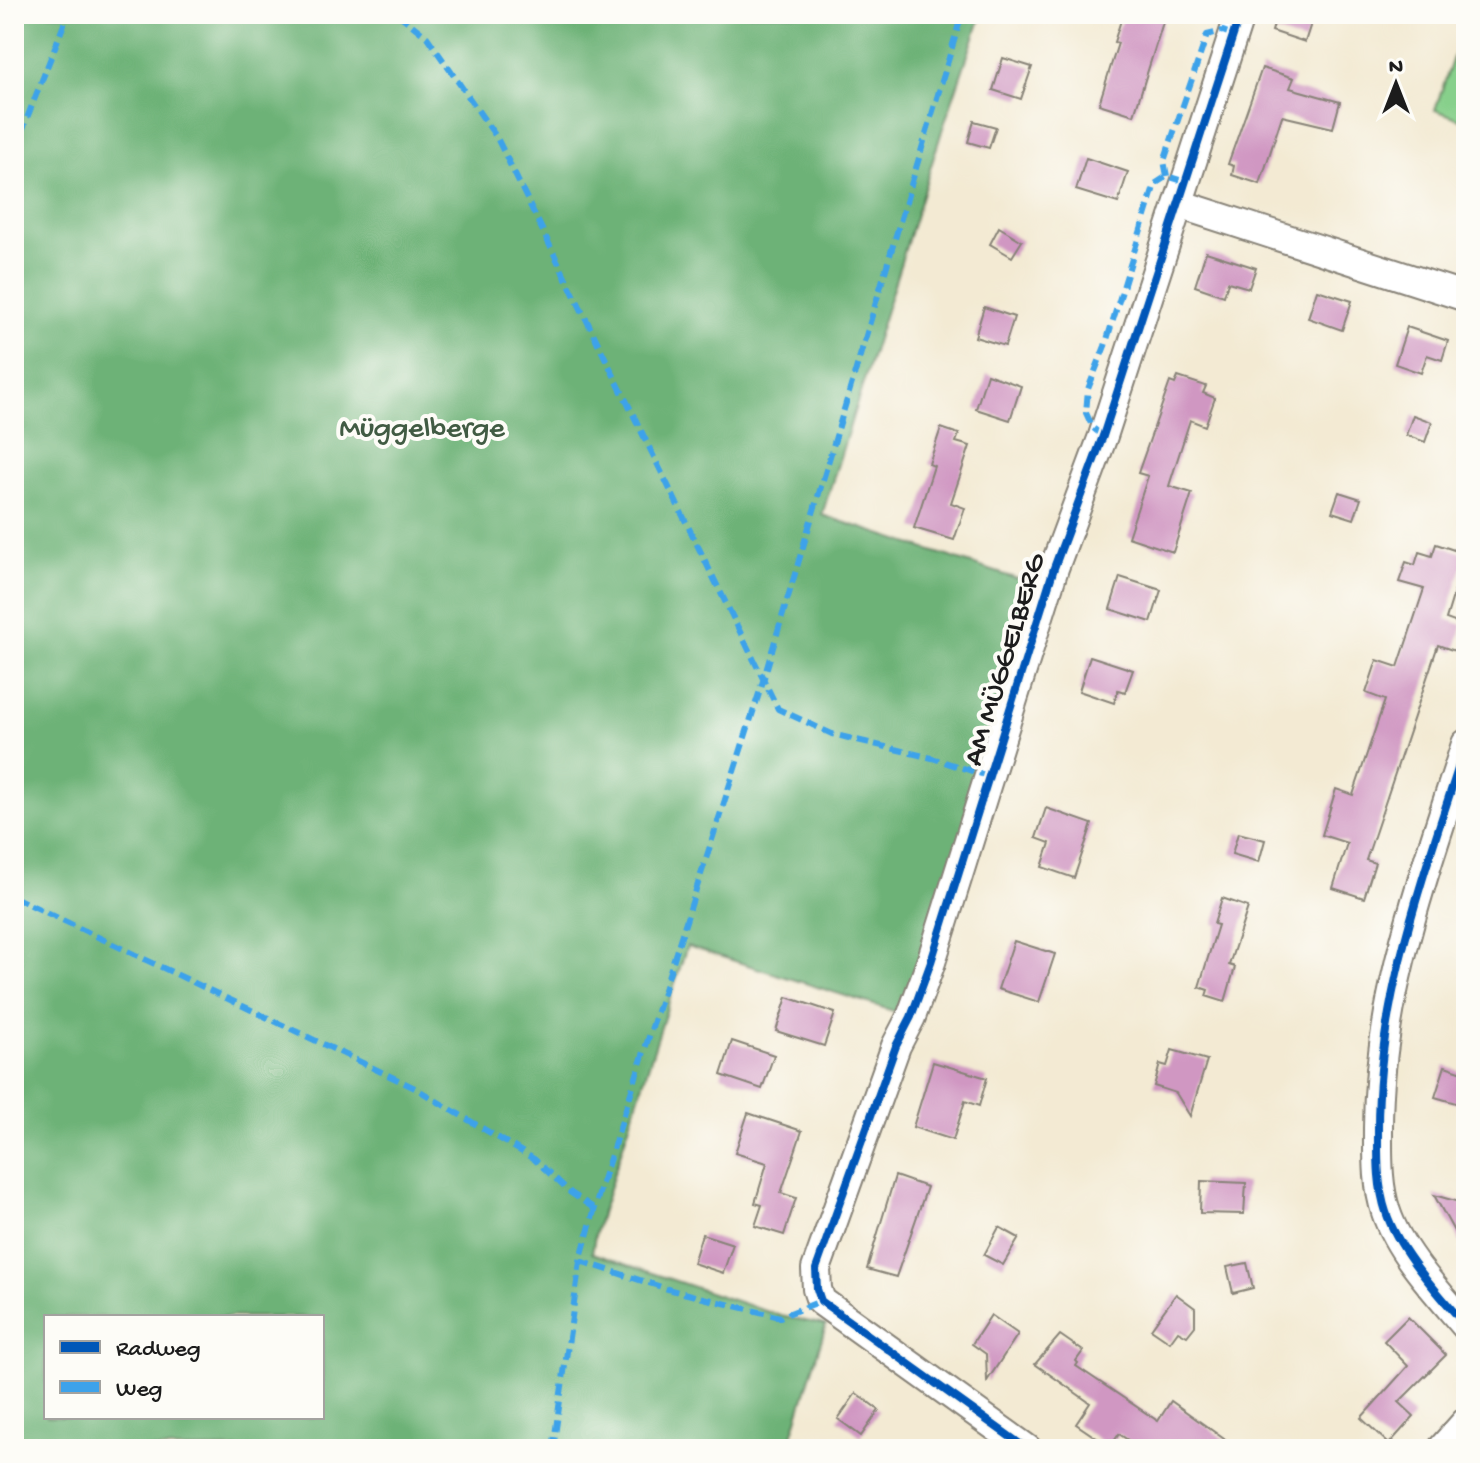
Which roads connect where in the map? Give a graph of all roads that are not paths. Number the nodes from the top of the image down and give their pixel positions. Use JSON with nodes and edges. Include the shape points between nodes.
{"nodes":[{"id":1,"x":1240,"y":14,"type":"edge"},
{"id":2,"x":1179,"y":204,"type":"junction"},
{"id":3,"x":1466,"y":297,"type":"edge"},
{"id":4,"x":1466,"y":744,"type":"edge"},
{"id":5,"x":1466,"y":1326,"type":"edge"},
{"id":6,"x":1466,"y":1422,"type":"edge"},
{"id":7,"x":1027,"y":1449,"type":"edge"},
{"id":8,"x":1442,"y":1449,"type":"edge"}],
"edges":[{"from":1,"to":2,"type":"street","name":"AM MÜGGELBERG"},
{"from":2,"to":3,"type":"street"},
{"from":2,"to":7,"type":"street","name":"AM MÜGGELBERG","via":[[1054,568],[931,962],[816,1269],[821,1301]]},
{"from":4,"to":5,"type":"street","via":[[1412,909],[1393,987],[1382,1055],[1377,1167],[1386,1213],[1417,1268]]},
{"from":6,"to":8,"type":"street"}]}
